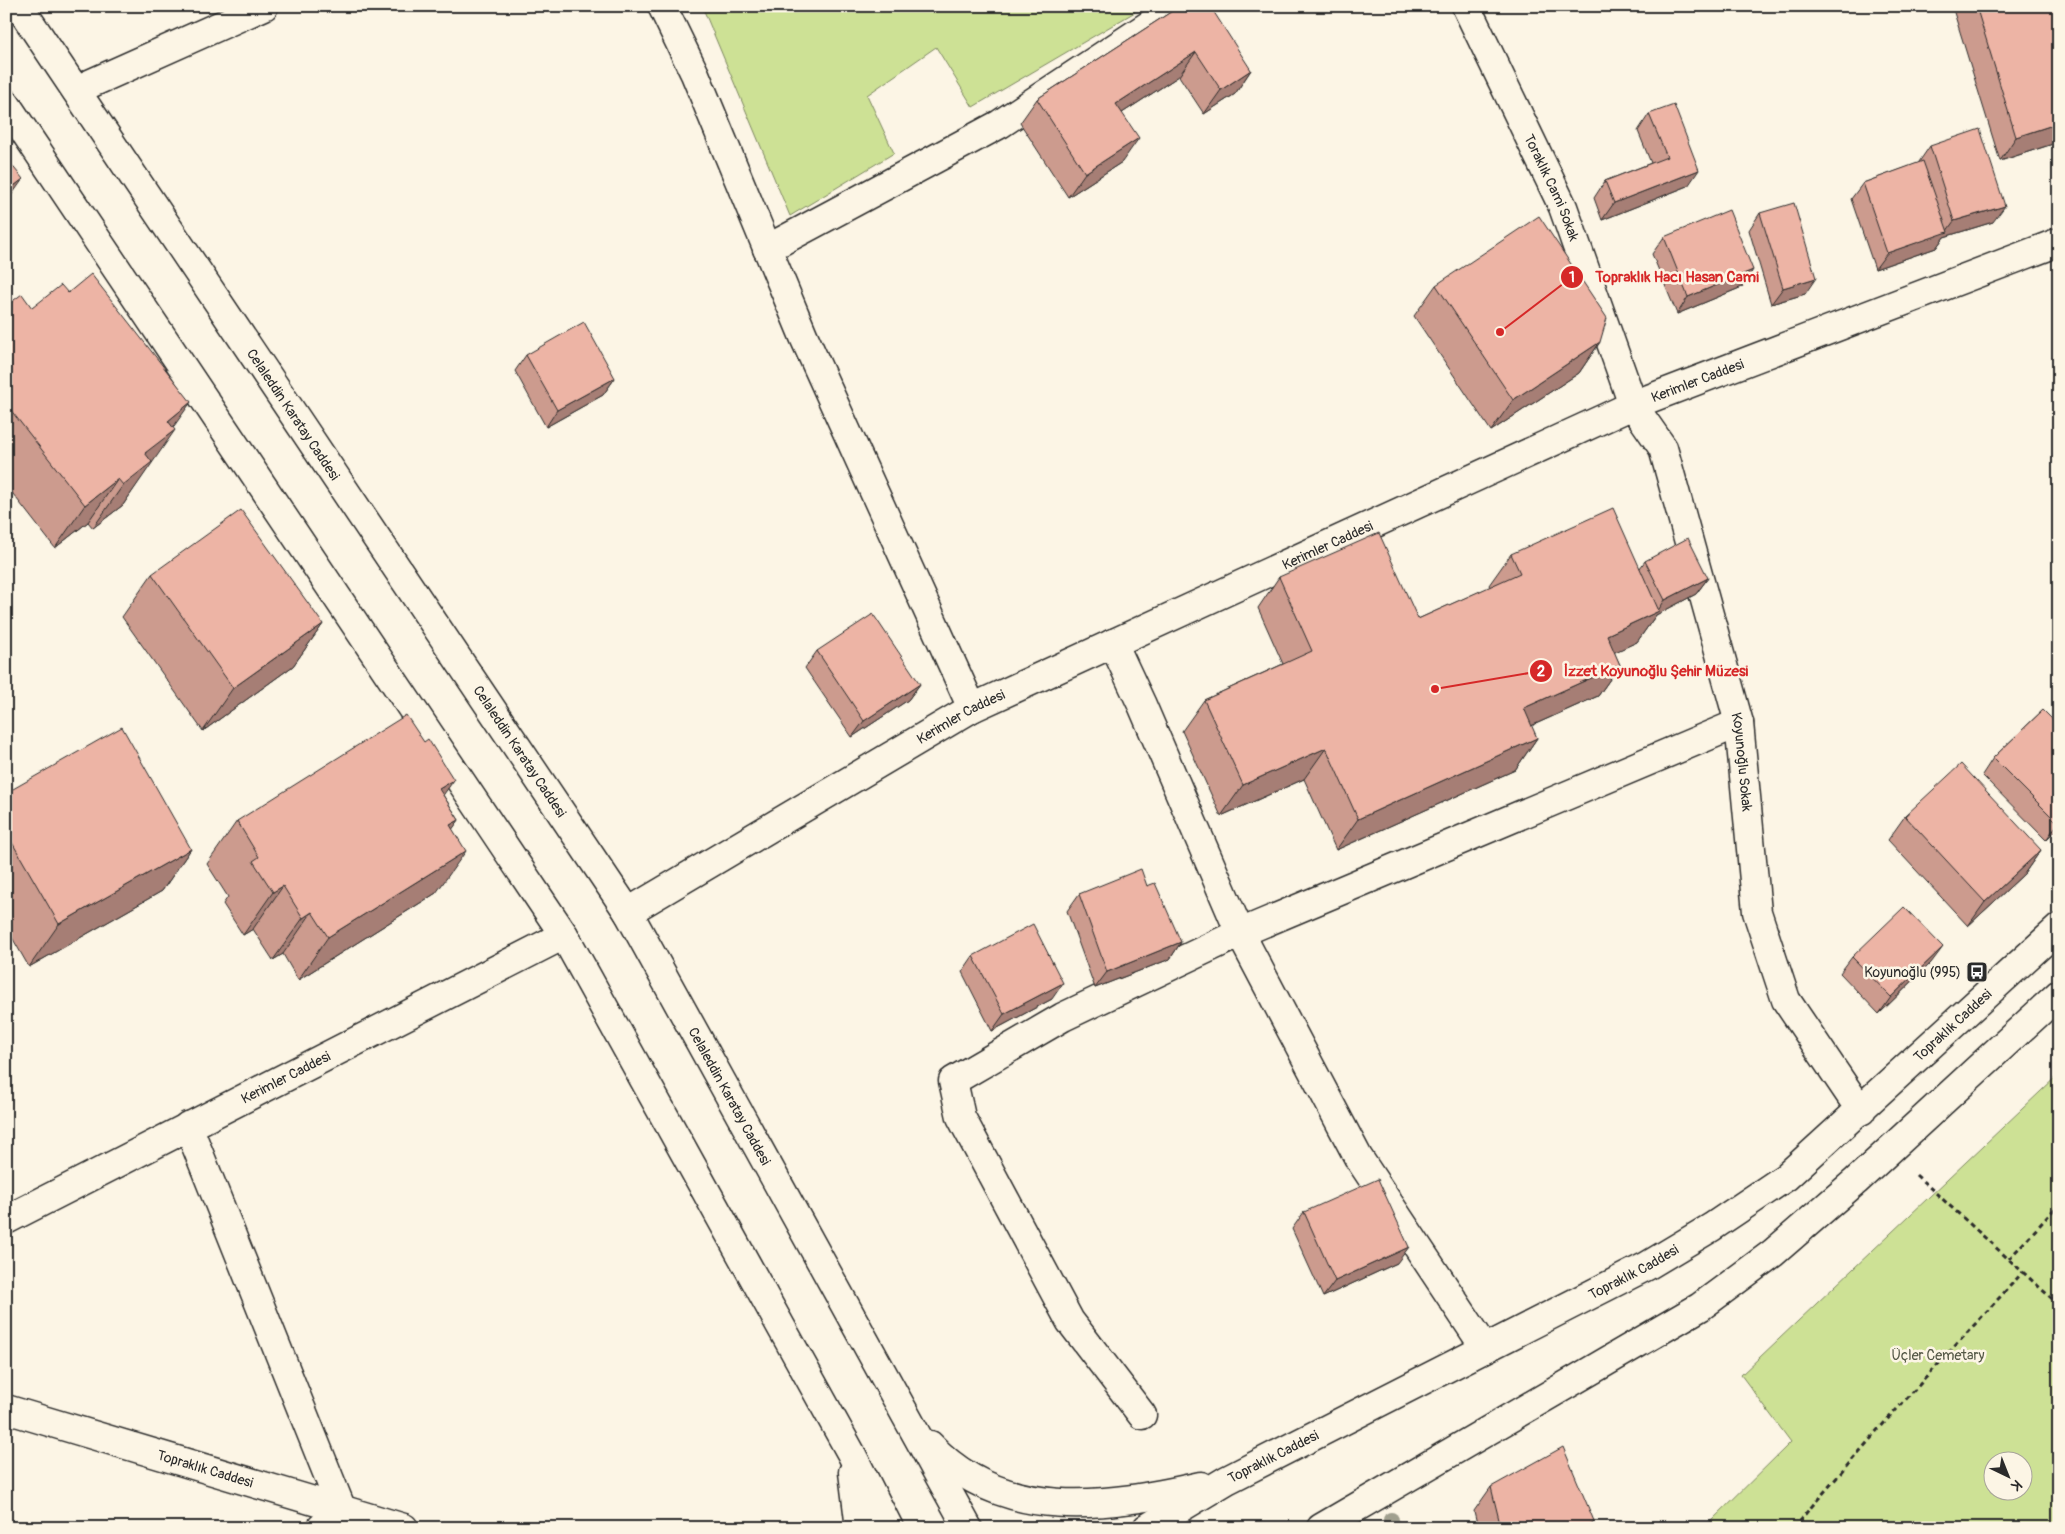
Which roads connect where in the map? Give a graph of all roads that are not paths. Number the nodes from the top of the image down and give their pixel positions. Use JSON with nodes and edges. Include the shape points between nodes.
{"nodes":[{"id":1,"x":19,"y":6,"type":"edge"},
{"id":2,"x":264,"y":6,"type":"edge"},
{"id":3,"x":662,"y":6,"type":"edge"},
{"id":4,"x":1165,"y":6,"type":"edge"},
{"id":5,"x":1466,"y":6,"type":"edge"},
{"id":6,"x":76,"y":90,"type":"junction"},
{"id":7,"x":6,"y":104,"type":"edge"},
{"id":8,"x":2059,"y":242,"type":"edge"},
{"id":9,"x":767,"y":249,"type":"junction"},
{"id":10,"x":1633,"y":405,"type":"junction"},
{"id":11,"x":1113,"y":643,"type":"junction"},
{"id":12,"x":972,"y":708,"type":"junction"},
{"id":13,"x":1739,"y":723,"type":"junction"},
{"id":14,"x":628,"y":912,"type":"junction"},
{"id":15,"x":2059,"y":928,"type":"edge"},
{"id":16,"x":1240,"y":933,"type":"junction"},
{"id":17,"x":564,"y":935,"type":"junction"},
{"id":18,"x":2059,"y":994,"type":"edge"},
{"id":19,"x":1861,"y":1111,"type":"junction"},
{"id":20,"x":188,"y":1126,"type":"junction"},
{"id":21,"x":6,"y":1220,"type":"edge"},
{"id":22,"x":1485,"y":1348,"type":"junction"},
{"id":23,"x":6,"y":1409,"type":"edge"},
{"id":24,"x":1142,"y":1415,"type":"dead end"},
{"id":25,"x":911,"y":1424,"type":"junction"},
{"id":26,"x":851,"y":1453,"type":"junction"},
{"id":27,"x":1227,"y":1480,"type":"junction"},
{"id":28,"x":342,"y":1510,"type":"junction"},
{"id":29,"x":321,"y":1528,"type":"edge"},
{"id":30,"x":404,"y":1528,"type":"edge"},
{"id":31,"x":860,"y":1528,"type":"edge"},
{"id":32,"x":889,"y":1528,"type":"edge"},
{"id":33,"x":968,"y":1528,"type":"edge"},
{"id":34,"x":1147,"y":1528,"type":"edge"},
{"id":35,"x":1321,"y":1528,"type":"edge"}],
"edges":[{"from":1,"to":6,"type":"street","name":"Celaleddin Karatay Caddesi"},
{"from":2,"to":6,"type":"street"},
{"from":3,"to":9,"type":"street","via":[[695,74]]},
{"from":4,"to":9,"type":"street","via":[[1169,12],[1000,124]]},
{"from":5,"to":10,"type":"street","name":"Toraklık Cami Sokak","via":[[1563,207]]},
{"from":6,"to":14,"type":"street","name":"Celaleddin Karatay Caddesi"},
{"from":7,"to":17,"type":"street"},
{"from":8,"to":10,"type":"street","name":"Kerimler Caddesi"},
{"from":9,"to":12,"type":"street"},
{"from":10,"to":11,"type":"street","name":"Kerimler Caddesi"},
{"from":10,"to":13,"type":"street","name":"Koyunoğlu Sokak","via":[[1663,448]]},
{"from":11,"to":12,"type":"street","name":"Kerimler Caddesi"},
{"from":11,"to":16,"type":"street"},
{"from":12,"to":14,"type":"street","name":"Kerimler Caddesi"},
{"from":13,"to":16,"type":"street"},
{"from":13,"to":19,"type":"street","name":"Koyunoğlu Sokak","via":[[1757,912],[1786,1000]]},
{"from":14,"to":25,"type":"street","name":"Celaleddin Karatay Caddesi"},
{"from":15,"to":19,"type":"street","name":"Topraklık Caddesi"},
{"from":16,"to":22,"type":"street","via":[[1358,1157]]},
{"from":16,"to":24,"type":"street","via":[[1063,1017],[952,1081],[961,1117],[1070,1321]]},
{"from":17,"to":20,"type":"street","name":"Kerimler Caddesi"},
{"from":17,"to":26,"type":"street"},
{"from":18,"to":35,"type":"street","via":[[1773,1253],[1700,1307]]},
{"from":19,"to":22,"type":"street","name":"Topraklık Caddesi","via":[[1786,1177],[1712,1227],[1647,1266]]},
{"from":20,"to":21,"type":"street","name":"Kerimler Caddesi"},
{"from":20,"to":28,"type":"street"},
{"from":22,"to":27,"type":"street","name":"Topraklık Caddesi"},
{"from":23,"to":28,"type":"street","name":"Topraklık Caddesi"},
{"from":25,"to":27,"type":"street","via":[[946,1463],[995,1490],[1043,1503],[1097,1503],[1157,1496]]},
{"from":25,"to":33,"type":"street","name":"Celaleddin Karatay Caddesi"},
{"from":26,"to":31,"type":"street"},
{"from":26,"to":32,"type":"street"},
{"from":27,"to":34,"type":"street","name":"Topraklık Caddesi"},
{"from":28,"to":29,"type":"street"},
{"from":28,"to":30,"type":"street","name":"Topraklık Caddesi"}]}
